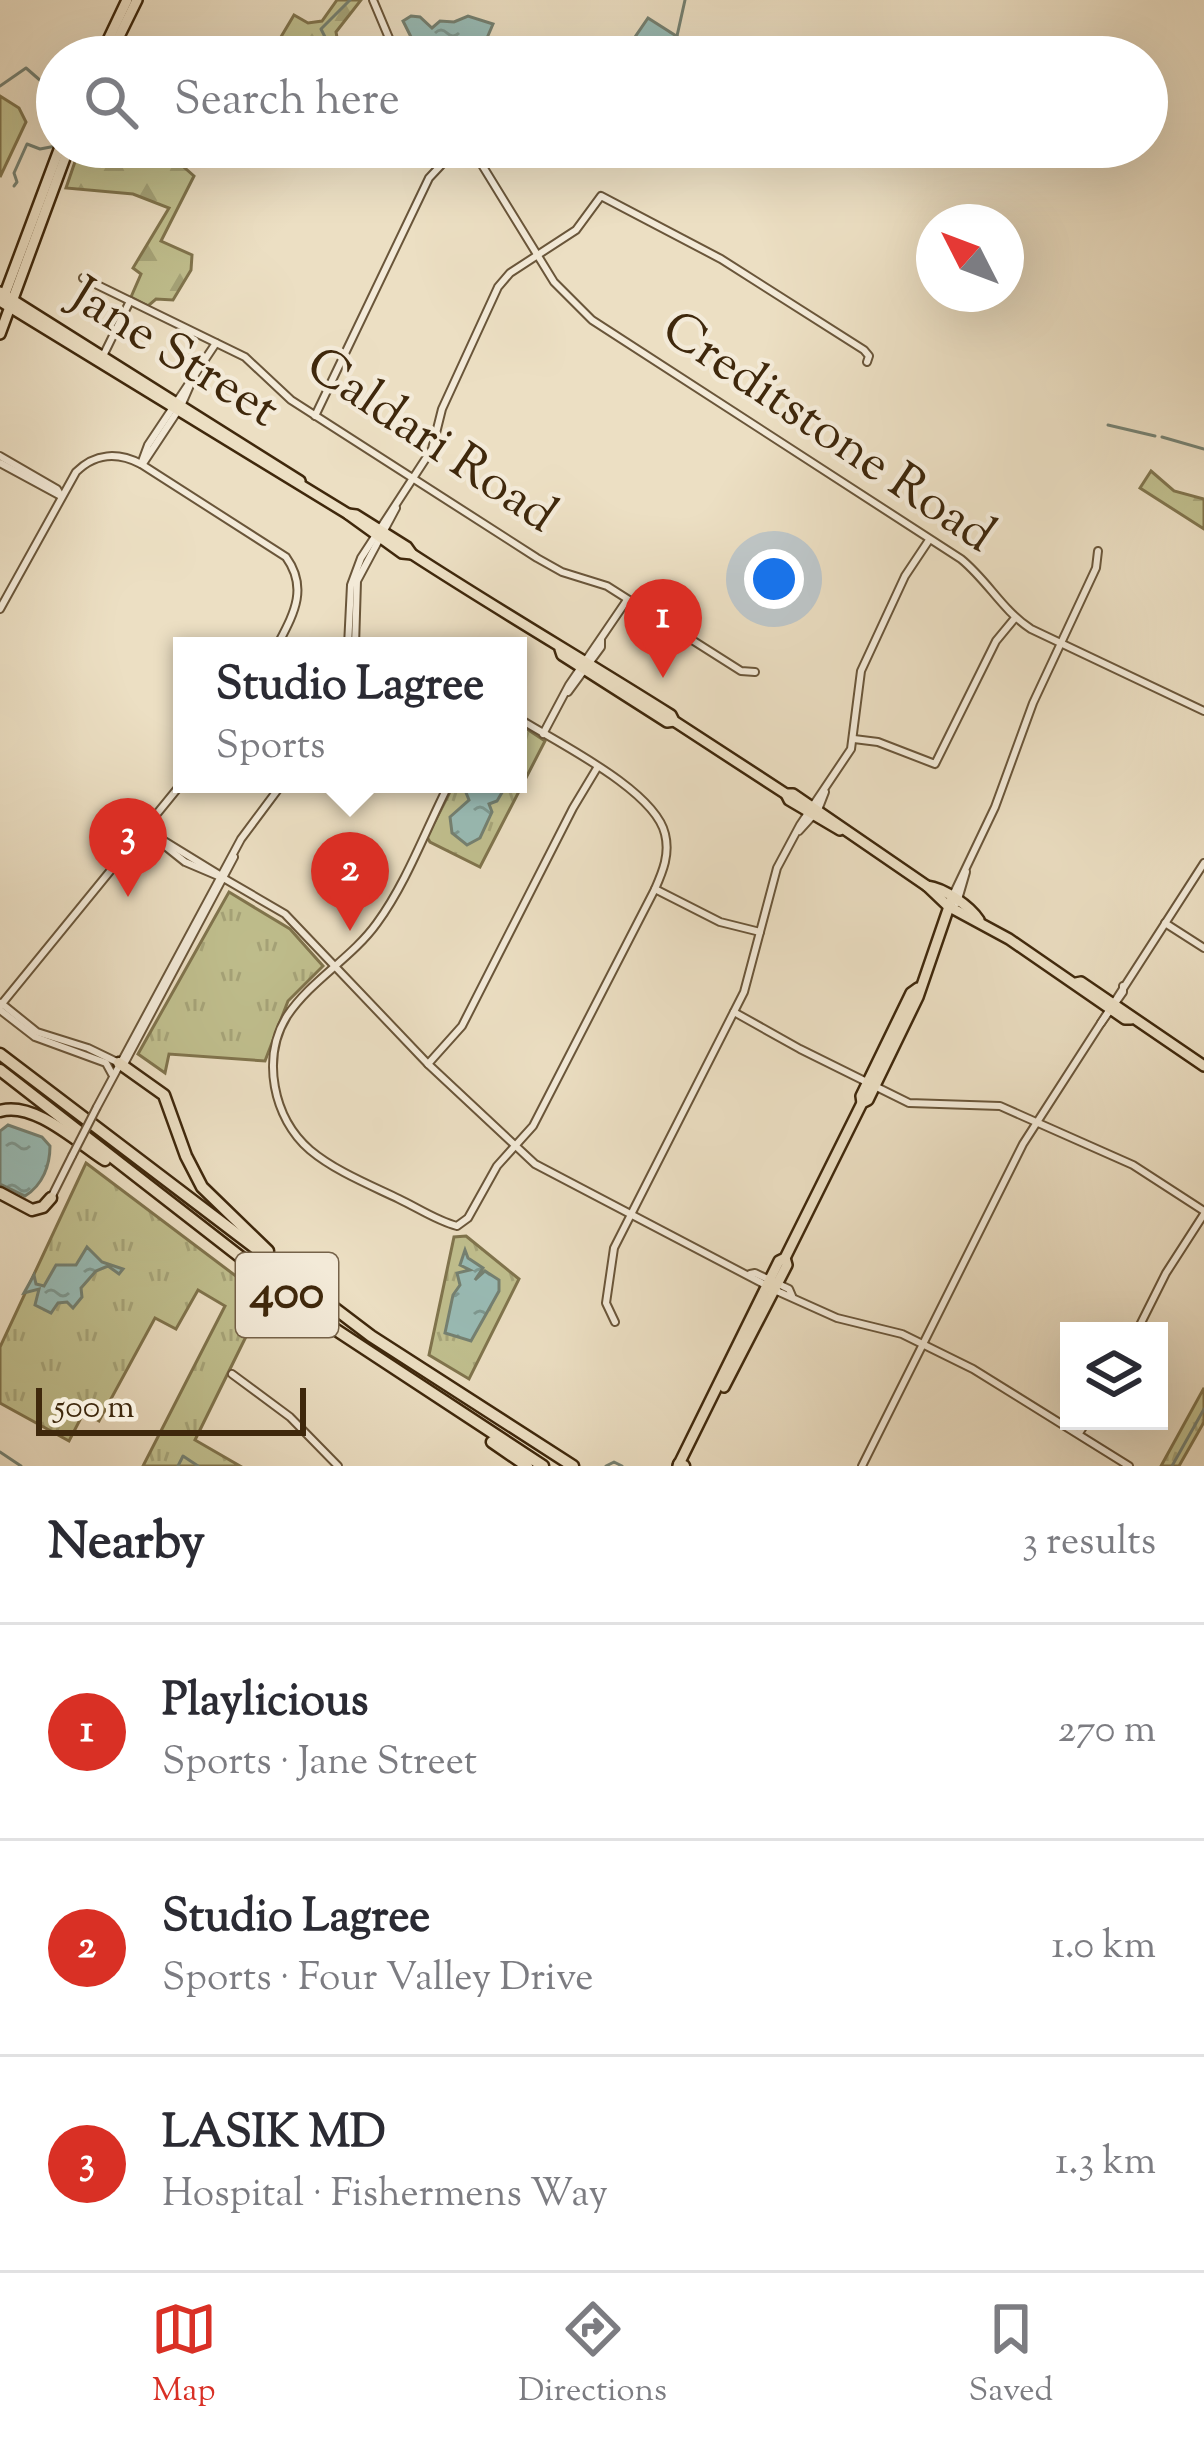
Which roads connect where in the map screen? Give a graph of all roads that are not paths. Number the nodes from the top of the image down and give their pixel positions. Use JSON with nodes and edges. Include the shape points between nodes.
{"nodes":[{"id":1,"x":127,"y":0,"type":"edge"},
{"id":2,"x":137,"y":0,"type":"edge"},
{"id":3,"x":373,"y":0,"type":"edge"},
{"id":4,"x":112,"y":36,"type":"edge"},
{"id":5,"x":116,"y":36,"type":"edge"},
{"id":6,"x":388,"y":36,"type":"edge"},
{"id":7,"x":57,"y":168,"type":"edge"},
{"id":8,"x":438,"y":168,"type":"edge"},
{"id":9,"x":484,"y":168,"type":"edge"},
{"id":10,"x":537,"y":254,"type":"junction"},
{"id":11,"x":83,"y":278,"type":"dead end"},
{"id":12,"x":4,"y":301,"type":"edge"},
{"id":13,"x":130,"y":302,"type":"junction"},
{"id":14,"x":0,"y":318,"type":"edge"},
{"id":15,"x":0,"y":334,"type":"edge"},
{"id":16,"x":216,"y":343,"type":"junction"},
{"id":17,"x":103,"y":356,"type":"junction"},
{"id":18,"x":867,"y":362,"type":"dead end"},
{"id":19,"x":176,"y":407,"type":"junction"},
{"id":20,"x":315,"y":416,"type":"junction"},
{"id":21,"x":0,"y":460,"type":"edge"},
{"id":22,"x":141,"y":464,"type":"junction"},
{"id":23,"x":414,"y":480,"type":"junction"},
{"id":24,"x":61,"y":496,"type":"junction"},
{"id":25,"x":379,"y":534,"type":"junction"},
{"id":26,"x":929,"y":539,"type":"junction"},
{"id":27,"x":1098,"y":550,"type":"dead end"},
{"id":28,"x":628,"y":599,"type":"junction"},
{"id":29,"x":0,"y":610,"type":"edge"},
{"id":30,"x":1015,"y":618,"type":"junction"},
{"id":31,"x":281,"y":637,"type":"edge"},
{"id":32,"x":352,"y":637,"type":"edge"},
{"id":33,"x":1061,"y":644,"type":"junction"},
{"id":34,"x":586,"y":665,"type":"junction"},
{"id":35,"x":755,"y":672,"type":"dead end"},
{"id":36,"x":1204,"y":711,"type":"edge"},
{"id":37,"x":527,"y":724,"type":"edge"},
{"id":38,"x":543,"y":734,"type":"junction"},
{"id":39,"x":854,"y":739,"type":"junction"},
{"id":40,"x":597,"y":769,"type":"junction"},
{"id":41,"x":174,"y":793,"type":"edge"},
{"id":42,"x":274,"y":793,"type":"edge"},
{"id":43,"x":445,"y":793,"type":"edge"},
{"id":44,"x":813,"y":812,"type":"junction"},
{"id":45,"x":145,"y":830,"type":"junction"},
{"id":46,"x":1204,"y":863,"type":"edge"},
{"id":47,"x":223,"y":878,"type":"junction"},
{"id":48,"x":655,"y":889,"type":"junction"},
{"id":49,"x":953,"y":904,"type":"junction"},
{"id":50,"x":1166,"y":923,"type":"junction"},
{"id":51,"x":760,"y":932,"type":"junction"},
{"id":52,"x":1204,"y":948,"type":"edge"},
{"id":53,"x":335,"y":966,"type":"junction"},
{"id":54,"x":0,"y":1005,"type":"edge"},
{"id":55,"x":1111,"y":1006,"type":"junction"},
{"id":56,"x":734,"y":1012,"type":"junction"},
{"id":57,"x":0,"y":1054,"type":"edge"},
{"id":58,"x":121,"y":1064,"type":"junction"},
{"id":59,"x":428,"y":1064,"type":"junction"},
{"id":60,"x":1204,"y":1066,"type":"edge"},
{"id":61,"x":0,"y":1073,"type":"edge"},
{"id":62,"x":112,"y":1076,"type":"junction"},
{"id":63,"x":871,"y":1085,"type":"junction"},
{"id":64,"x":0,"y":1112,"type":"edge"},
{"id":65,"x":1037,"y":1123,"type":"junction"},
{"id":66,"x":514,"y":1147,"type":"junction"},
{"id":67,"x":119,"y":1164,"type":"junction"},
{"id":68,"x":0,"y":1192,"type":"edge"},
{"id":69,"x":51,"y":1198,"type":"joint"},
{"id":70,"x":1204,"y":1213,"type":"edge"},
{"id":71,"x":630,"y":1214,"type":"junction"},
{"id":72,"x":300,"y":1283,"type":"junction"},
{"id":73,"x":772,"y":1285,"type":"junction"},
{"id":74,"x":615,"y":1322,"type":"dead end"},
{"id":75,"x":1142,"y":1322,"type":"edge"},
{"id":76,"x":923,"y":1344,"type":"junction"},
{"id":77,"x":232,"y":1374,"type":"dead end"},
{"id":78,"x":463,"y":1415,"type":"junction"},
{"id":79,"x":1080,"y":1430,"type":"edge"},
{"id":80,"x":1078,"y":1433,"type":"junction"},
{"id":81,"x":338,"y":1466,"type":"edge"},
{"id":82,"x":527,"y":1466,"type":"edge"},
{"id":83,"x":544,"y":1466,"type":"edge"},
{"id":84,"x":573,"y":1466,"type":"edge"},
{"id":85,"x":681,"y":1466,"type":"edge"},
{"id":86,"x":862,"y":1466,"type":"edge"},
{"id":87,"x":1129,"y":1466,"type":"edge"}],
"edges":[{"from":1,"to":4,"type":"main road"},
{"from":2,"to":5,"type":"main road"},
{"from":3,"to":6,"type":"street"},
{"from":7,"to":12,"type":"main road"},
{"from":8,"to":20,"type":"street"},
{"from":9,"to":10,"type":"street","name":"Creditstone Road"},
{"from":10,"to":18,"type":"street","via":[[576,230],[605,196],[727,262],[867,352]]},
{"from":10,"to":23,"type":"street","via":[[498,287]]},
{"from":10,"to":26,"type":"street","name":"Creditstone Road","via":[[590,319]]},
{"from":11,"to":13,"type":"street","name":"Caldari Road"},
{"from":12,"to":14,"type":"main road"},
{"from":12,"to":15,"type":"main road"},
{"from":12,"to":17,"type":"main road","name":"Jane Street"},
{"from":12,"to":19,"type":"main road","name":"Jane Street"},
{"from":13,"to":16,"type":"street","name":"Caldari Road"},
{"from":13,"to":17,"type":"street"},
{"from":16,"to":19,"type":"street"},
{"from":16,"to":20,"type":"street","name":"Caldari Road","via":[[253,362]]},
{"from":17,"to":19,"type":"main road","name":"Jane Street"},
{"from":19,"to":22,"type":"street"},
{"from":19,"to":25,"type":"main road","name":"Jane Street"},
{"from":20,"to":23,"type":"street","name":"Caldari Road"},
{"from":21,"to":24,"type":"street"},
{"from":22,"to":24,"type":"street","via":[[114,455],[94,460]]},
{"from":22,"to":31,"type":"street","via":[[291,564],[299,594]]},
{"from":23,"to":25,"type":"street"},
{"from":23,"to":28,"type":"street","name":"Caldari Road","via":[[562,572]]},
{"from":24,"to":29,"type":"street"},
{"from":25,"to":32,"type":"street","via":[[351,585]]},
{"from":25,"to":34,"type":"main road","name":"Jane Street"},
{"from":26,"to":30,"type":"street","name":"Creditstone Road","via":[[973,568]]},
{"from":26,"to":39,"type":"street","via":[[861,671]]},
{"from":27,"to":33,"type":"street"},
{"from":28,"to":34,"type":"street"},
{"from":28,"to":35,"type":"street","name":"Caldari Road","via":[[741,671]]},
{"from":30,"to":33,"type":"street","name":"Creditstone Road"},
{"from":30,"to":39,"type":"street","via":[[935,764]]},
{"from":33,"to":36,"type":"street","name":"Creditstone Road"},
{"from":33,"to":49,"type":"street"},
{"from":34,"to":38,"type":"street"},
{"from":34,"to":44,"type":"main road","name":"Jane Street"},
{"from":37,"to":38,"type":"street"},
{"from":38,"to":40,"type":"street"},
{"from":39,"to":44,"type":"street"},
{"from":40,"to":48,"type":"street","via":[[648,803],[664,829],[666,860]]},
{"from":40,"to":59,"type":"street","via":[[460,1028]]},
{"from":41,"to":45,"type":"street"},
{"from":42,"to":47,"type":"street"},
{"from":43,"to":53,"type":"street","via":[[387,909]]},
{"from":44,"to":49,"type":"main road","name":"Jane Street"},
{"from":44,"to":51,"type":"street","via":[[778,868]]},
{"from":45,"to":47,"type":"street"},
{"from":45,"to":54,"type":"street"},
{"from":46,"to":50,"type":"street"},
{"from":47,"to":53,"type":"street","via":[[285,914]]},
{"from":47,"to":58,"type":"street"},
{"from":48,"to":51,"type":"street"},
{"from":48,"to":66,"type":"street","via":[[538,1118]]},
{"from":49,"to":55,"type":"main road","name":"Jane Street"},
{"from":49,"to":63,"type":"main road"},
{"from":50,"to":52,"type":"street"},
{"from":50,"to":55,"type":"street"},
{"from":51,"to":56,"type":"street"},
{"from":53,"to":59,"type":"street"},
{"from":53,"to":66,"type":"street","via":[[278,1034],[274,1085],[298,1138],[336,1166],[458,1226]]},
{"from":54,"to":58,"type":"street","via":[[37,1031]]},
{"from":54,"to":62,"type":"street","via":[[35,1037],[106,1063]]},
{"from":55,"to":60,"type":"main road","name":"Jane Street"},
{"from":55,"to":65,"type":"street"},
{"from":56,"to":63,"type":"street"},
{"from":56,"to":71,"type":"street"},
{"from":57,"to":72,"type":"highway","number":"400"},
{"from":58,"to":62,"type":"street"},
{"from":58,"to":72,"type":"highway","via":[[164,1095],[206,1192]]},
{"from":59,"to":66,"type":"street"},
{"from":61,"to":67,"type":"highway","number":"400"},
{"from":62,"to":69,"type":"street","bridge":true},
{"from":63,"to":65,"type":"street","via":[[916,1105],[991,1104]]},
{"from":63,"to":73,"type":"main road"},
{"from":64,"to":67,"type":"highway","via":[[28,1112]]},
{"from":65,"to":70,"type":"street","via":[[1133,1165]]},
{"from":65,"to":76,"type":"street"},
{"from":66,"to":71,"type":"street"},
{"from":67,"to":78,"type":"highway","number":"400","via":[[324,1322]]},
{"from":68,"to":69,"type":"highway","via":[[32,1210]]},
{"from":70,"to":75,"type":"street"},
{"from":71,"to":73,"type":"street"},
{"from":71,"to":74,"type":"street","via":[[608,1274],[606,1303]]},
{"from":72,"to":84,"type":"highway","number":"400"},
{"from":73,"to":76,"type":"street","via":[[837,1318]]},
{"from":73,"to":85,"type":"main road"},
{"from":76,"to":80,"type":"street"},
{"from":76,"to":86,"type":"street"},
{"from":77,"to":81,"type":"street"},
{"from":78,"to":82,"type":"highway"},
{"from":78,"to":83,"type":"highway","number":"400"},
{"from":79,"to":80,"type":"street"},
{"from":80,"to":87,"type":"street"}]}
